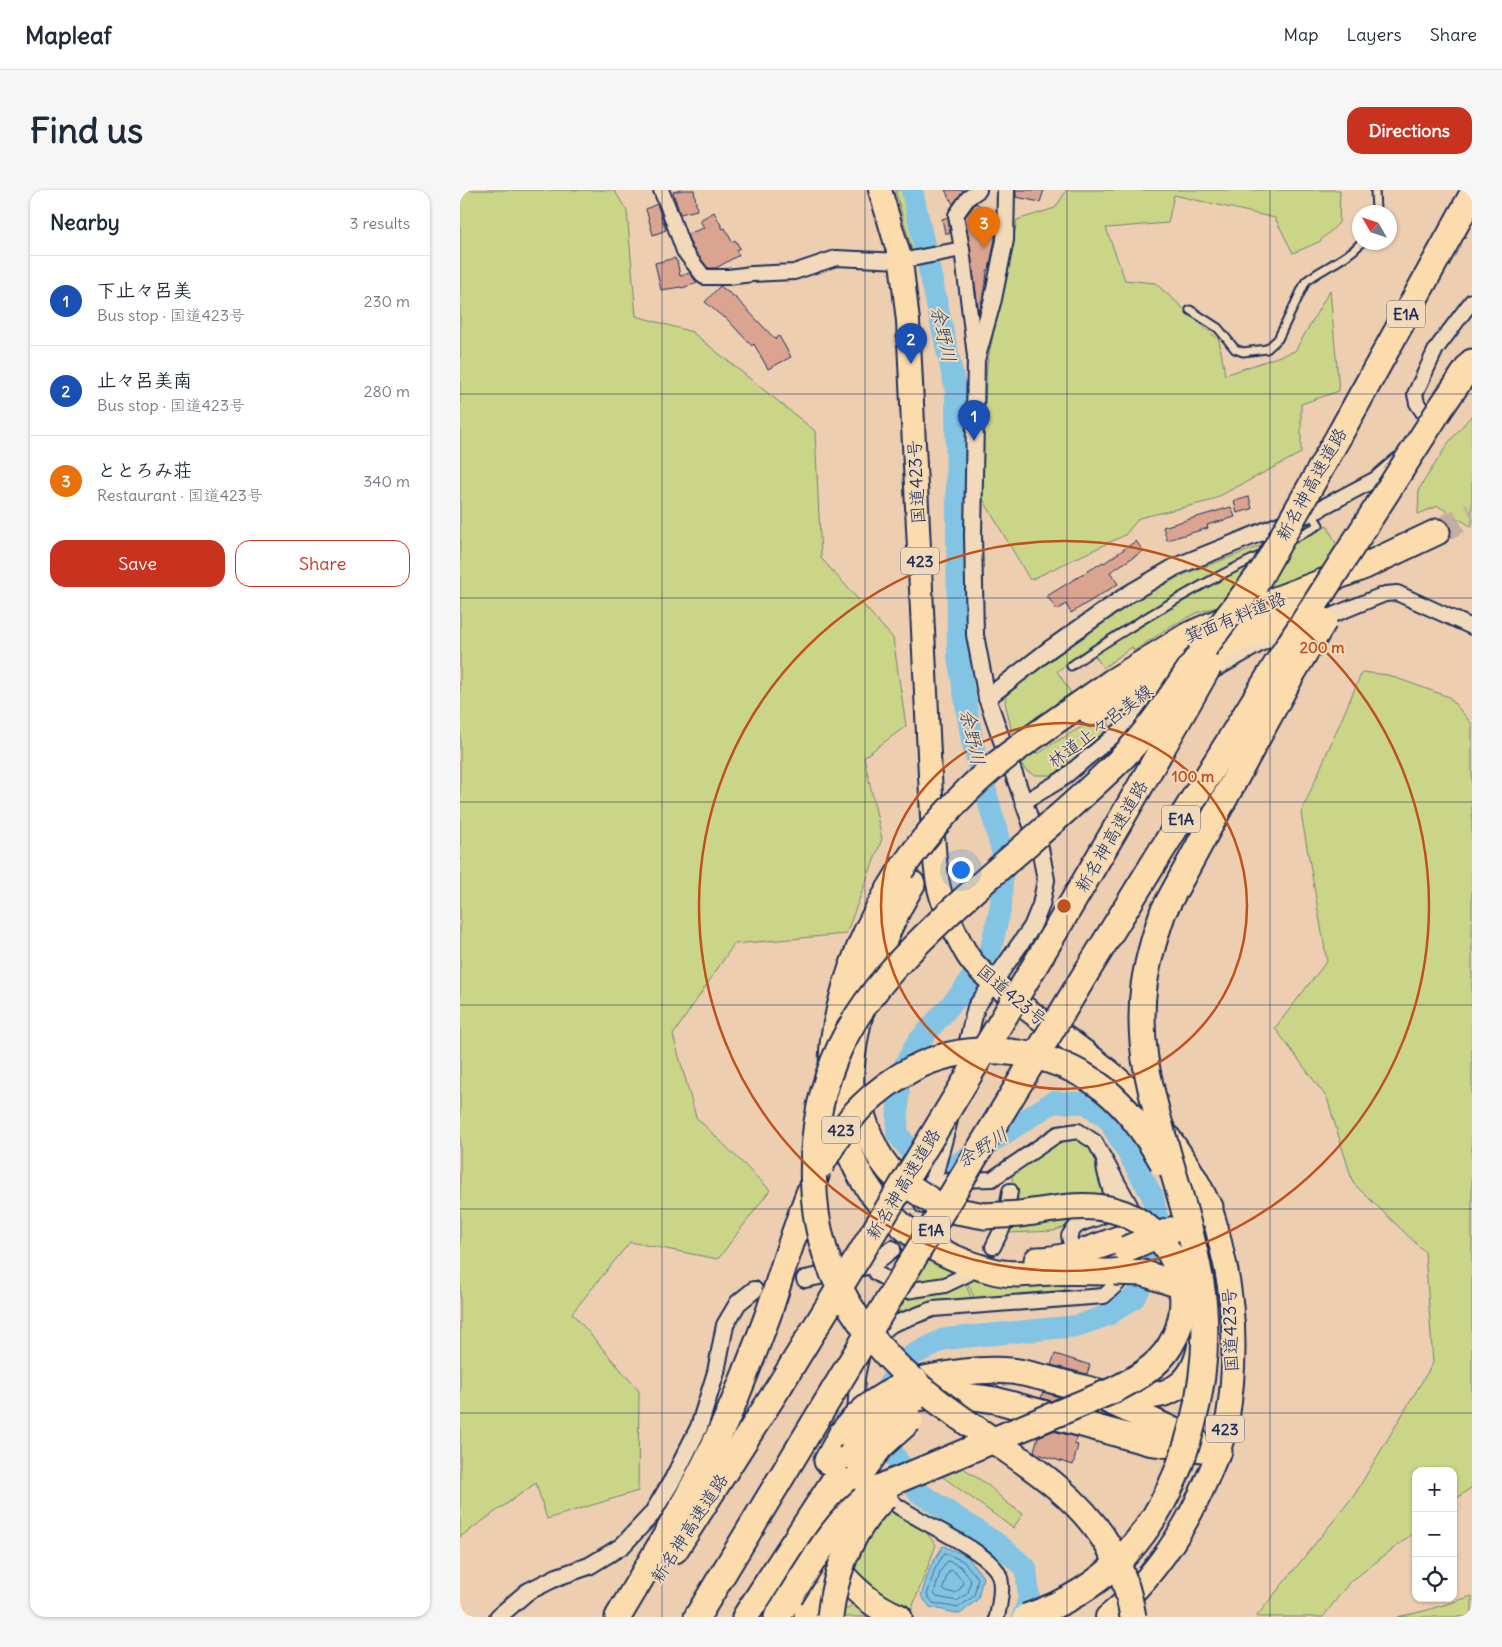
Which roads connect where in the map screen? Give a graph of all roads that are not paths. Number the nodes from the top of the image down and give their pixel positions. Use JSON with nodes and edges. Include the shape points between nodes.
{"nodes":[{"id":1,"x":660,"y":190,"type":"edge"},
{"id":2,"x":880,"y":190,"type":"edge"},
{"id":3,"x":979,"y":190,"type":"edge"},
{"id":4,"x":1006,"y":190,"type":"edge"},
{"id":5,"x":1376,"y":190,"type":"edge"},
{"id":6,"x":1472,"y":195,"type":"edge"},
{"id":7,"x":1376,"y":205,"type":"edge"},
{"id":8,"x":962,"y":249,"type":"junction"},
{"id":9,"x":1355,"y":250,"type":"edge"},
{"id":10,"x":906,"y":260,"type":"junction"},
{"id":11,"x":1472,"y":301,"type":"edge"},
{"id":12,"x":1190,"y":310,"type":"dead end"},
{"id":13,"x":976,"y":360,"type":"junction"},
{"id":14,"x":1472,"y":362,"type":"edge"},
{"id":15,"x":1472,"y":375,"type":"edge"},
{"id":16,"x":1444,"y":412,"type":"junction"},
{"id":17,"x":1315,"y":510,"type":"junction"},
{"id":18,"x":1439,"y":536,"type":"tunnel mouth"},
{"id":19,"x":1263,"y":570,"type":"junction"},
{"id":20,"x":1472,"y":627,"type":"edge"},
{"id":21,"x":1071,"y":666,"type":"dead end"},
{"id":22,"x":1284,"y":670,"type":"junction"},
{"id":23,"x":987,"y":698,"type":"junction"},
{"id":24,"x":1024,"y":802,"type":"junction"},
{"id":25,"x":907,"y":876,"type":"junction"},
{"id":26,"x":994,"y":983,"type":"junction"},
{"id":27,"x":854,"y":1045,"type":"junction"},
{"id":28,"x":1104,"y":1157,"type":"junction"},
{"id":29,"x":1010,"y":1191,"type":"dead end"},
{"id":30,"x":927,"y":1192,"type":"junction"},
{"id":31,"x":1210,"y":1207,"type":"junction"},
{"id":32,"x":1177,"y":1215,"type":"junction"},
{"id":33,"x":1126,"y":1243,"type":"junction"},
{"id":34,"x":1071,"y":1244,"type":"dead end"},
{"id":35,"x":993,"y":1248,"type":"dead end"},
{"id":36,"x":892,"y":1249,"type":"tunnel mouth"},
{"id":37,"x":872,"y":1265,"type":"junction"},
{"id":38,"x":1050,"y":1272,"type":"junction"},
{"id":39,"x":968,"y":1274,"type":"dead end"},
{"id":40,"x":805,"y":1279,"type":"dead end"},
{"id":41,"x":1078,"y":1282,"type":"dead end"},
{"id":42,"x":754,"y":1290,"type":"dead end"},
{"id":43,"x":1071,"y":1298,"type":"junction"},
{"id":44,"x":1087,"y":1390,"type":"junction"},
{"id":45,"x":913,"y":1400,"type":"junction"},
{"id":46,"x":1219,"y":1451,"type":"junction"},
{"id":47,"x":844,"y":1457,"type":"junction"},
{"id":48,"x":918,"y":1471,"type":"junction"},
{"id":49,"x":835,"y":1566,"type":"dead end"},
{"id":50,"x":783,"y":1607,"type":"edge"},
{"id":51,"x":498,"y":1617,"type":"edge"},
{"id":52,"x":618,"y":1617,"type":"edge"},
{"id":53,"x":632,"y":1617,"type":"edge"},
{"id":54,"x":697,"y":1617,"type":"edge"},
{"id":55,"x":745,"y":1617,"type":"edge"},
{"id":56,"x":807,"y":1617,"type":"edge"},
{"id":57,"x":830,"y":1617,"type":"edge"},
{"id":58,"x":899,"y":1617,"type":"edge"},
{"id":59,"x":997,"y":1617,"type":"edge"},
{"id":60,"x":1026,"y":1617,"type":"edge"},
{"id":61,"x":1107,"y":1617,"type":"edge"},
{"id":62,"x":1133,"y":1617,"type":"edge"}],
"edges":[{"from":1,"to":10,"type":"street","via":[[684,251],[704,277],[794,272],[836,258]]},
{"from":2,"to":10,"type":"highway","name":"国道423号","number":"423"},
{"from":3,"to":8,"type":"street","via":[[968,198],[956,215]]},
{"from":4,"to":13,"type":"street","via":[[1006,240]]},
{"from":5,"to":7,"type":"lane"},
{"from":6,"to":19,"type":"highway","name":"新名神高速道路","number":"E1A","bridge":true},
{"from":8,"to":10,"type":"street"},
{"from":8,"to":13,"type":"street"},
{"from":9,"to":12,"type":"lane","via":[[1306,281],[1278,339],[1267,349],[1243,352],[1235,349],[1218,328]]},
{"from":10,"to":26,"type":"highway","name":"国道423号","number":"423","via":[[933,837],[940,893],[956,932],[969,958]]},
{"from":11,"to":17,"type":"street","via":[[1436,349],[1415,394],[1428,424],[1415,445],[1376,479]]},
{"from":13,"to":23,"type":"street","via":[[975,635]]},
{"from":14,"to":16,"type":"highway","number":"E1A"},
{"from":15,"to":16,"type":"highway"},
{"from":16,"to":22,"type":"highway","number":"E1A","bridge":true},
{"from":17,"to":21,"type":"lane","via":[[1319,525],[1312,530],[1177,599]]},
{"from":17,"to":23,"type":"street","via":[[1175,567],[1127,595],[1050,648]]},
{"from":18,"to":25,"type":"highway","name":"箕面有料道路","number":"423","via":[[1049,732],[977,801]]},
{"from":19,"to":53,"type":"highway","name":"新名神高速道路","number":"E1A","bridge":true,"via":[[1116,828],[875,1231]]},
{"from":19,"to":62,"type":"highway","bridge":true,"via":[[1159,713],[1124,755],[918,941],[868,1000],[841,1046],[827,1080],[814,1144],[812,1173],[820,1234],[836,1281],[864,1330],[901,1371],[925,1391],[1042,1476],[1085,1514],[1110,1548],[1125,1582]]},
{"from":20,"to":24,"type":"street","name":"林道止々呂美線","via":[[1397,593],[1385,594],[1272,638],[1158,703],[1061,780]]},
{"from":22,"to":32,"type":"highway","bridge":true,"via":[[1163,912],[1144,978],[1142,1036],[1145,1059]]},
{"from":22,"to":54,"type":"highway","number":"E1A","bridge":true,"via":[[1086,973]]},
{"from":23,"to":24,"type":"street"},
{"from":24,"to":26,"type":"street","via":[[1040,848],[1046,880],[1032,927]]},
{"from":25,"to":27,"type":"highway","number":"423","via":[[862,1007]]},
{"from":25,"to":38,"type":"highway","number":"423","via":[[872,919],[859,946],[834,1032],[831,1058],[833,1090],[847,1149],[878,1202],[909,1232],[928,1245],[963,1261],[1000,1272]]},
{"from":26,"to":30,"type":"street","via":[[976,1007],[940,1157]]},
{"from":26,"to":31,"type":"highway","name":"国道423号","number":"423","via":[[1079,1046],[1145,1104],[1197,1178]]},
{"from":27,"to":30,"type":"highway","via":[[857,1093],[876,1150],[896,1177]]},
{"from":27,"to":33,"type":"highway","number":"423","via":[[851,1099],[854,1124],[866,1159],[874,1178],[885,1192],[916,1221],[938,1237],[977,1254],[1018,1261],[1043,1260]]},
{"from":28,"to":30,"type":"street","via":[[1095,1142],[1078,1131],[1058,1134],[992,1179],[956,1180]]},
{"from":28,"to":34,"type":"street","via":[[1104,1172],[1112,1200],[1110,1208],[1102,1217],[1076,1226],[1070,1236]]},
{"from":28,"to":43,"type":"street","via":[[1130,1205],[1134,1238],[1130,1260],[1118,1283],[1104,1296]]},
{"from":29,"to":35,"type":"street","via":[[1004,1223]]},
{"from":30,"to":48,"type":"highway","bridge":true,"via":[[951,1210],[985,1216],[1081,1206],[1127,1215],[1154,1232],[1166,1245],[1179,1271],[1182,1286],[1177,1331],[1170,1346],[1147,1371],[1091,1400]]},
{"from":31,"to":32,"type":"highway","number":"423"},
{"from":31,"to":46,"type":"highway","name":"国道423号","number":"423","via":[[1229,1282],[1234,1331],[1233,1378]]},
{"from":32,"to":33,"type":"highway","number":"423","bridge":true},
{"from":32,"to":52,"type":"highway","bridge":true,"via":[[1168,1172],[1139,1125],[1123,1106],[1086,1076],[1060,1064],[1027,1053],[957,1054],[915,1068],[890,1083],[861,1108],[834,1142],[821,1165],[735,1398],[703,1468]]},
{"from":32,"to":60,"type":"highway","bridge":true,"via":[[1197,1262],[1205,1335],[1197,1400],[1183,1454],[1159,1508],[1127,1553],[1083,1590]]},
{"from":33,"to":38,"type":"highway","number":"423","via":[[1088,1262]]},
{"from":36,"to":37,"type":"street"},
{"from":37,"to":39,"type":"street","via":[[876,1273],[906,1291],[945,1285]]},
{"from":37,"to":40,"type":"street"},
{"from":38,"to":44,"type":"highway","bridge":true,"via":[[1143,1273],[1185,1289],[1198,1306],[1199,1354],[1195,1366],[1180,1384],[1157,1395],[1126,1396]]},
{"from":41,"to":43,"type":"street"},
{"from":42,"to":51,"type":"street","via":[[738,1303],[725,1325],[716,1372],[699,1427],[652,1514],[622,1546],[589,1566],[527,1592]]},
{"from":43,"to":59,"type":"street","via":[[933,1309],[893,1324],[876,1336],[862,1353],[857,1377],[855,1432],[861,1457],[871,1478],[894,1504],[991,1563],[999,1575],[1001,1586]]},
{"from":44,"to":45,"type":"highway","via":[[1032,1374],[967,1372]]},
{"from":44,"to":46,"type":"highway"},
{"from":45,"to":46,"type":"highway","via":[[936,1394],[995,1400],[1148,1442]]},
{"from":45,"to":47,"type":"highway","bridge":true,"via":[[897,1407]]},
{"from":46,"to":61,"type":"highway","name":"国道423号","number":"423","via":[[1198,1500],[1172,1547],[1138,1588]]},
{"from":47,"to":55,"type":"highway"},
{"from":47,"to":56,"type":"highway","via":[[843,1503],[816,1570]]},
{"from":48,"to":50,"type":"highway","bridge":true,"via":[[876,1489],[850,1510]]},
{"from":48,"to":57,"type":"highway","bridge":true,"via":[[880,1502],[856,1532],[838,1572]]},
{"from":49,"to":58,"type":"highway","via":[[873,1604]]}]}
